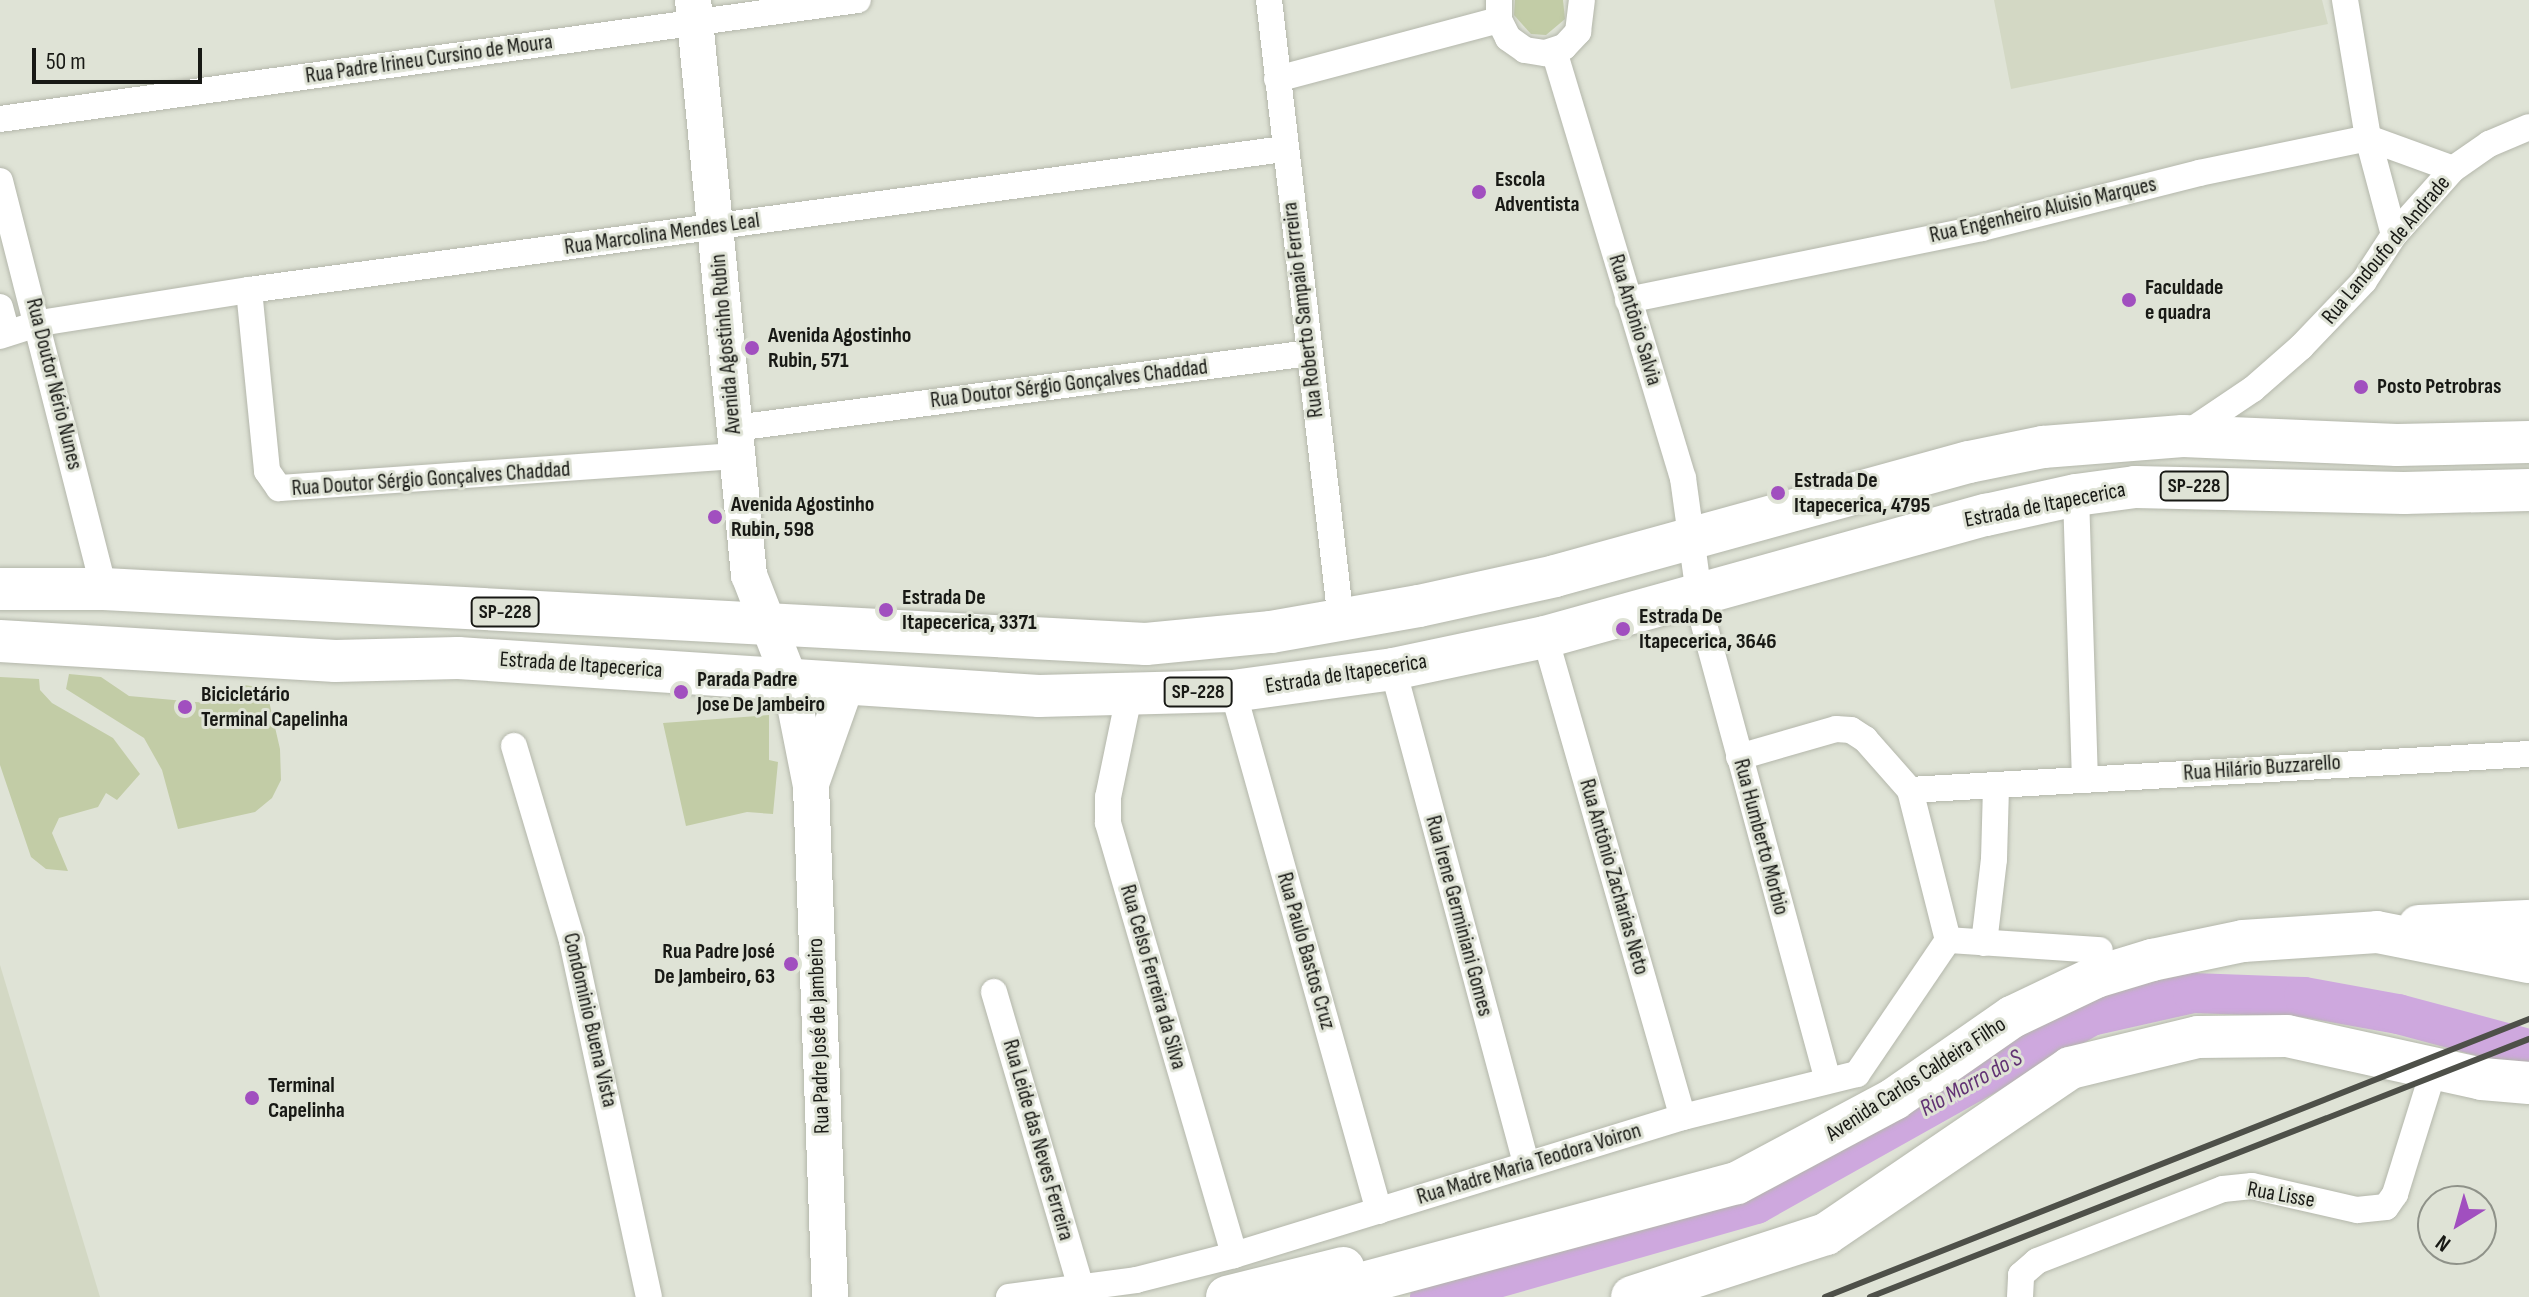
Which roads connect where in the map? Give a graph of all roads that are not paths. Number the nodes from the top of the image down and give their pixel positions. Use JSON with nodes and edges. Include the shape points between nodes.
{"nodes":[{"id":1,"x":858,"y":0,"type":"edge"},
{"id":2,"x":1269,"y":0,"type":"edge"},
{"id":3,"x":2345,"y":0,"type":"edge"},
{"id":4,"x":1585,"y":1,"type":"edge"},
{"id":5,"x":1499,"y":10,"type":"edge"},
{"id":6,"x":694,"y":11,"type":"edge"},
{"id":7,"x":1554,"y":51,"type":"junction"},
{"id":8,"x":1277,"y":79,"type":"junction"},
{"id":9,"x":0,"y":119,"type":"edge"},
{"id":10,"x":2529,"y":127,"type":"edge"},
{"id":11,"x":2368,"y":138,"type":"junction"},
{"id":12,"x":1284,"y":149,"type":"junction"},
{"id":13,"x":2453,"y":169,"type":"junction"},
{"id":14,"x":0,"y":181,"type":"edge"},
{"id":15,"x":715,"y":227,"type":"junction"},
{"id":16,"x":2394,"y":235,"type":"junction"},
{"id":17,"x":249,"y":290,"type":"junction"},
{"id":18,"x":1628,"y":300,"type":"junction"},
{"id":19,"x":0,"y":307,"type":"edge"},
{"id":20,"x":40,"y":323,"type":"junction"},
{"id":21,"x":4,"y":335,"type":"edge"},
{"id":22,"x":1309,"y":353,"type":"junction"},
{"id":23,"x":2253,"y":389,"type":"junction"},
{"id":24,"x":2183,"y":436,"type":"junction"},
{"id":25,"x":2259,"y":440,"type":"junction"},
{"id":26,"x":736,"y":442,"type":"junction"},
{"id":27,"x":2529,"y":442,"type":"edge"},
{"id":28,"x":2529,"y":474,"type":"edge"},
{"id":29,"x":2529,"y":490,"type":"edge"},
{"id":30,"x":2442,"y":493,"type":"junction"},
{"id":31,"x":2076,"y":495,"type":"junction"},
{"id":32,"x":1691,"y":540,"type":"junction"},
{"id":33,"x":0,"y":589,"type":"edge"},
{"id":34,"x":104,"y":589,"type":"junction"},
{"id":35,"x":1697,"y":593,"type":"junction"},
{"id":36,"x":1341,"y":620,"type":"junction"},
{"id":37,"x":767,"y":624,"type":"junction"},
{"id":38,"x":1545,"y":637,"type":"junction"},
{"id":39,"x":0,"y":641,"type":"edge"},
{"id":40,"x":1089,"y":641,"type":"junction"},
{"id":41,"x":458,"y":658,"type":"junction"},
{"id":42,"x":1393,"y":669,"type":"junction"},
{"id":43,"x":790,"y":680,"type":"junction"},
{"id":44,"x":846,"y":685,"type":"junction"},
{"id":45,"x":1233,"y":691,"type":"junction"},
{"id":46,"x":1129,"y":696,"type":"junction"},
{"id":47,"x":514,"y":746,"type":"dead end"},
{"id":48,"x":2529,"y":754,"type":"edge"},
{"id":49,"x":1739,"y":757,"type":"junction"},
{"id":50,"x":2085,"y":778,"type":"junction"},
{"id":51,"x":811,"y":786,"type":"junction"},
{"id":52,"x":1996,"y":787,"type":"junction"},
{"id":53,"x":1910,"y":790,"type":"junction"},
{"id":54,"x":2529,"y":921,"type":"edge"},
{"id":55,"x":2377,"y":932,"type":"junction"},
{"id":56,"x":1948,"y":940,"type":"junction"},
{"id":57,"x":1984,"y":943,"type":"junction"},
{"id":58,"x":2100,"y":950,"type":"dead end"},
{"id":59,"x":2529,"y":962,"type":"edge"},
{"id":60,"x":994,"y":992,"type":"dead end"},
{"id":61,"x":2434,"y":1069,"type":"junction"},
{"id":62,"x":1828,"y":1080,"type":"junction"},
{"id":63,"x":2529,"y":1083,"type":"edge"},
{"id":64,"x":1683,"y":1117,"type":"junction"},
{"id":65,"x":1526,"y":1163,"type":"junction"},
{"id":66,"x":1379,"y":1211,"type":"junction"},
{"id":67,"x":1614,"y":1212,"type":"junction"},
{"id":68,"x":1234,"y":1255,"type":"junction"},
{"id":69,"x":1081,"y":1288,"type":"junction"},
{"id":70,"x":828,"y":1293,"type":"edge"},
{"id":71,"x":649,"y":1297,"type":"edge"},
{"id":72,"x":1009,"y":1297,"type":"edge"},
{"id":73,"x":1227,"y":1297,"type":"edge"},
{"id":74,"x":1311,"y":1297,"type":"edge"},
{"id":75,"x":1632,"y":1297,"type":"edge"},
{"id":76,"x":2020,"y":1297,"type":"edge"}],
"edges":[{"from":1,"to":6,"type":"street","name":"Rua Padre Irineu Cursino de Moura"},
{"from":2,"to":8,"type":"street","name":"Rua Roberto Sampaio Ferreira"},
{"from":3,"to":11,"type":"street"},
{"from":4,"to":7,"type":"street","via":[[1578,32]]},
{"from":5,"to":7,"type":"street","via":[[1516,45],[1534,53]]},
{"from":5,"to":8,"type":"street"},
{"from":6,"to":9,"type":"street","name":"Rua Padre Irineu Cursino de Moura"},
{"from":6,"to":15,"type":"main road","name":"Avenida Agostinho Rubin"},
{"from":7,"to":18,"type":"street","name":"Rua Antônio Salvia"},
{"from":8,"to":12,"type":"street","name":"Rua Roberto Sampaio Ferreira"},
{"from":10,"to":13,"type":"street","name":"Rua Landoufo de Andrade","via":[[2489,144]]},
{"from":11,"to":13,"type":"street"},
{"from":11,"to":16,"type":"street"},
{"from":11,"to":18,"type":"street","name":"Rua Engenheiro Aluisio Marques","via":[[2184,176],[1982,228]]},
{"from":12,"to":15,"type":"street","name":"Rua Marcolina Mendes Leal"},
{"from":12,"to":22,"type":"street","name":"Rua Roberto Sampaio Ferreira"},
{"from":13,"to":16,"type":"street","name":"Rua Landoufo de Andrade"},
{"from":14,"to":20,"type":"street","name":"Rua Doutor Nério Nunes"},
{"from":15,"to":17,"type":"street","name":"Rua Marcolina Mendes Leal"},
{"from":15,"to":26,"type":"main road","name":"Avenida Agostinho Rubin"},
{"from":16,"to":23,"type":"street","name":"Rua Landoufo de Andrade","via":[[2343,305]]},
{"from":17,"to":20,"type":"street","name":"Rua Marcolina Mendes Leal"},
{"from":17,"to":26,"type":"street","name":"Rua Doutor Sérgio Gonçalves Chaddad","via":[[267,471],[279,488]]},
{"from":18,"to":32,"type":"street","name":"Rua Antônio Salvia","via":[[1683,478]]},
{"from":19,"to":21,"type":"street"},
{"from":20,"to":21,"type":"street","name":"Rua Marcolina Mendes Leal"},
{"from":20,"to":34,"type":"street","name":"Rua Doutor Nério Nunes"},
{"from":22,"to":26,"type":"street","name":"Rua Doutor Sérgio Gonçalves Chaddad"},
{"from":22,"to":36,"type":"street","name":"Rua Roberto Sampaio Ferreira"},
{"from":23,"to":24,"type":"street","name":"Rua Landoufo de Andrade"},
{"from":23,"to":25,"type":"street"},
{"from":24,"to":25,"type":"main road","number":"SP-228"},
{"from":24,"to":32,"type":"main road","number":"SP-228","via":[[2043,447],[1969,462]]},
{"from":25,"to":27,"type":"main road","number":"SP-228"},
{"from":26,"to":37,"type":"main road","name":"Avenida Agostinho Rubin","via":[[749,575]]},
{"from":28,"to":30,"type":"main road"},
{"from":29,"to":30,"type":"main road","name":"Estrada de Itapecerica","number":"SP-228"},
{"from":30,"to":31,"type":"main road","name":"Estrada de Itapecerica","number":"SP-228","via":[[2163,486]]},
{"from":31,"to":35,"type":"main road","name":"Estrada de Itapecerica","number":"SP-228"},
{"from":31,"to":50,"type":"street"},
{"from":32,"to":35,"type":"street","name":"Rua Antônio Salvia"},
{"from":32,"to":36,"type":"main road","number":"SP-228","via":[[1542,579]]},
{"from":33,"to":34,"type":"main road","number":"SP-228"},
{"from":34,"to":37,"type":"main road","number":"SP-228"},
{"from":35,"to":38,"type":"main road","name":"Estrada de Itapecerica","number":"SP-228"},
{"from":35,"to":49,"type":"street","name":"Rua Humberto Morbio"},
{"from":36,"to":40,"type":"main road","number":"SP-228","via":[[1146,644]]},
{"from":37,"to":40,"type":"main road","number":"SP-228"},
{"from":37,"to":41,"type":"main road","via":[[708,651],[526,643]]},
{"from":37,"to":43,"type":"main road","name":"Avenida Agostinho Rubin"},
{"from":38,"to":42,"type":"main road","name":"Estrada de Itapecerica","number":"SP-228"},
{"from":38,"to":64,"type":"street","name":"Rua Antônio Zacharias Neto"},
{"from":39,"to":41,"type":"main road","name":"Estrada de Itapecerica","number":"SP-228","via":[[335,661]]},
{"from":40,"to":43,"type":"main road","via":[[989,661],[835,660]]},
{"from":41,"to":43,"type":"main road","name":"Estrada de Itapecerica","number":"SP-228"},
{"from":42,"to":45,"type":"main road","name":"Estrada de Itapecerica","number":"SP-228"},
{"from":42,"to":65,"type":"street","name":"Rua Irene Germiniani Gomes"},
{"from":43,"to":44,"type":"main road","name":"Estrada de Itapecerica","number":"SP-228"},
{"from":43,"to":51,"type":"main road","name":"Rua Padre José de Jambeiro"},
{"from":44,"to":46,"type":"main road","name":"Estrada de Itapecerica","number":"SP-228"},
{"from":44,"to":51,"type":"main road","name":"Rua Padre José de Jambeiro"},
{"from":45,"to":46,"type":"main road","name":"Estrada de Itapecerica","number":"SP-228"},
{"from":45,"to":66,"type":"street","name":"Rua Paulo Bastos Cruz"},
{"from":46,"to":68,"type":"street","name":"Rua Celso Ferreira da Silva","via":[[1108,797],[1108,823]]},
{"from":47,"to":71,"type":"street","name":"Condominio Buena Vista","via":[[572,941]]},
{"from":48,"to":50,"type":"street","name":"Rua Hilário Buzzarello"},
{"from":49,"to":53,"type":"street","via":[[1851,730]]},
{"from":49,"to":62,"type":"street","name":"Rua Humberto Morbio"},
{"from":50,"to":52,"type":"street","name":"Rua Hilário Buzzarello"},
{"from":51,"to":70,"type":"main road","name":"Rua Padre José de Jambeiro"},
{"from":52,"to":53,"type":"street","name":"Rua Hilário Buzzarello"},
{"from":52,"to":57,"type":"street"},
{"from":53,"to":56,"type":"street"},
{"from":54,"to":55,"type":"main road","via":[[2480,920]]},
{"from":55,"to":59,"type":"main road","name":"Avenida Carlos Caldeira Filho"},
{"from":55,"to":67,"type":"main road","name":"Avenida Carlos Caldeira Filho","via":[[2243,941],[2096,977],[2012,1017],[1894,1099],[1786,1160],[1713,1192]]},
{"from":56,"to":57,"type":"street"},
{"from":56,"to":62,"type":"street","name":"Rua Madre Maria Teodora Voiron","via":[[1861,1070]]},
{"from":57,"to":58,"type":"street"},
{"from":60,"to":69,"type":"street","name":"Rua Leide das Neves Ferreira"},
{"from":61,"to":63,"type":"main road"},
{"from":61,"to":75,"type":"main road","via":[[2343,1046],[2239,1033],[2198,1037],[2070,1068],[1826,1234]]},
{"from":61,"to":76,"type":"street","name":"Rua Lisse","via":[[2395,1194],[2386,1207],[2357,1210],[2252,1186],[2223,1189],[2037,1261],[2021,1275]]},
{"from":62,"to":64,"type":"street","name":"Rua Madre Maria Teodora Voiron"},
{"from":64,"to":65,"type":"street","name":"Rua Madre Maria Teodora Voiron"},
{"from":65,"to":66,"type":"street","name":"Rua Madre Maria Teodora Voiron"},
{"from":66,"to":68,"type":"street","name":"Rua Madre Maria Teodora Voiron"},
{"from":67,"to":73,"type":"main road","via":[[1503,1227]]},
{"from":67,"to":74,"type":"main road","name":"Avenida Carlos Caldeira Filho"},
{"from":68,"to":69,"type":"street","name":"Rua Madre Maria Teodora Voiron"},
{"from":69,"to":72,"type":"street","name":"Rua Madre Maria Teodora Voiron"}]}
